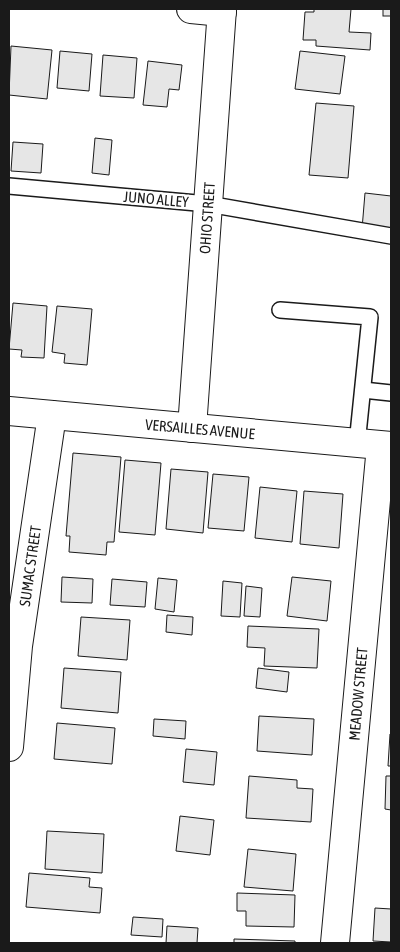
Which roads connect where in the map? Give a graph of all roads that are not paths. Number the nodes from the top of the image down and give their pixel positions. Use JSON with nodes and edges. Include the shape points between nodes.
{"nodes":[{"id":1,"x":192,"y":9,"type":"edge"},
{"id":2,"x":222,"y":10,"type":"edge"},
{"id":3,"x":9,"y":186,"type":"edge"},
{"id":4,"x":208,"y":204,"type":"junction"},
{"id":5,"x":391,"y":236,"type":"edge"},
{"id":6,"x":280,"y":310,"type":"dead end"},
{"id":7,"x":363,"y":390,"type":"junction"},
{"id":8,"x":391,"y":393,"type":"edge"},
{"id":9,"x":9,"y":411,"type":"edge"},
{"id":10,"x":52,"y":415,"type":"junction"},
{"id":11,"x":192,"y":428,"type":"junction"},
{"id":12,"x":376,"y":445,"type":"edge"},
{"id":13,"x":14,"y":646,"type":"edge"},
{"id":14,"x":9,"y":747,"type":"edge"},
{"id":15,"x":335,"y":943,"type":"edge"}],
"edges":[{"from":1,"to":2,"type":"street"},
{"from":2,"to":4,"type":"street","name":"OHIO STREET"},
{"from":3,"to":4,"type":"lane","name":"JUNO ALLEY"},
{"from":4,"to":5,"type":"lane","name":"JUNO ALLEY"},
{"from":4,"to":11,"type":"street","name":"OHIO STREET"},
{"from":6,"to":7,"type":"lane","via":[[370,317]]},
{"from":7,"to":8,"type":"lane"},
{"from":7,"to":12,"type":"lane"},
{"from":9,"to":10,"type":"street","name":"VERSAILLES AVENUE"},
{"from":10,"to":11,"type":"street","name":"VERSAILLES AVENUE"},
{"from":10,"to":13,"type":"street","name":"SUMAC STREET"},
{"from":11,"to":12,"type":"street","name":"VERSAILLES AVENUE"},
{"from":12,"to":15,"type":"street","name":"MEADOW STREET"},
{"from":13,"to":14,"type":"street","name":"SUMAC STREET"}]}
